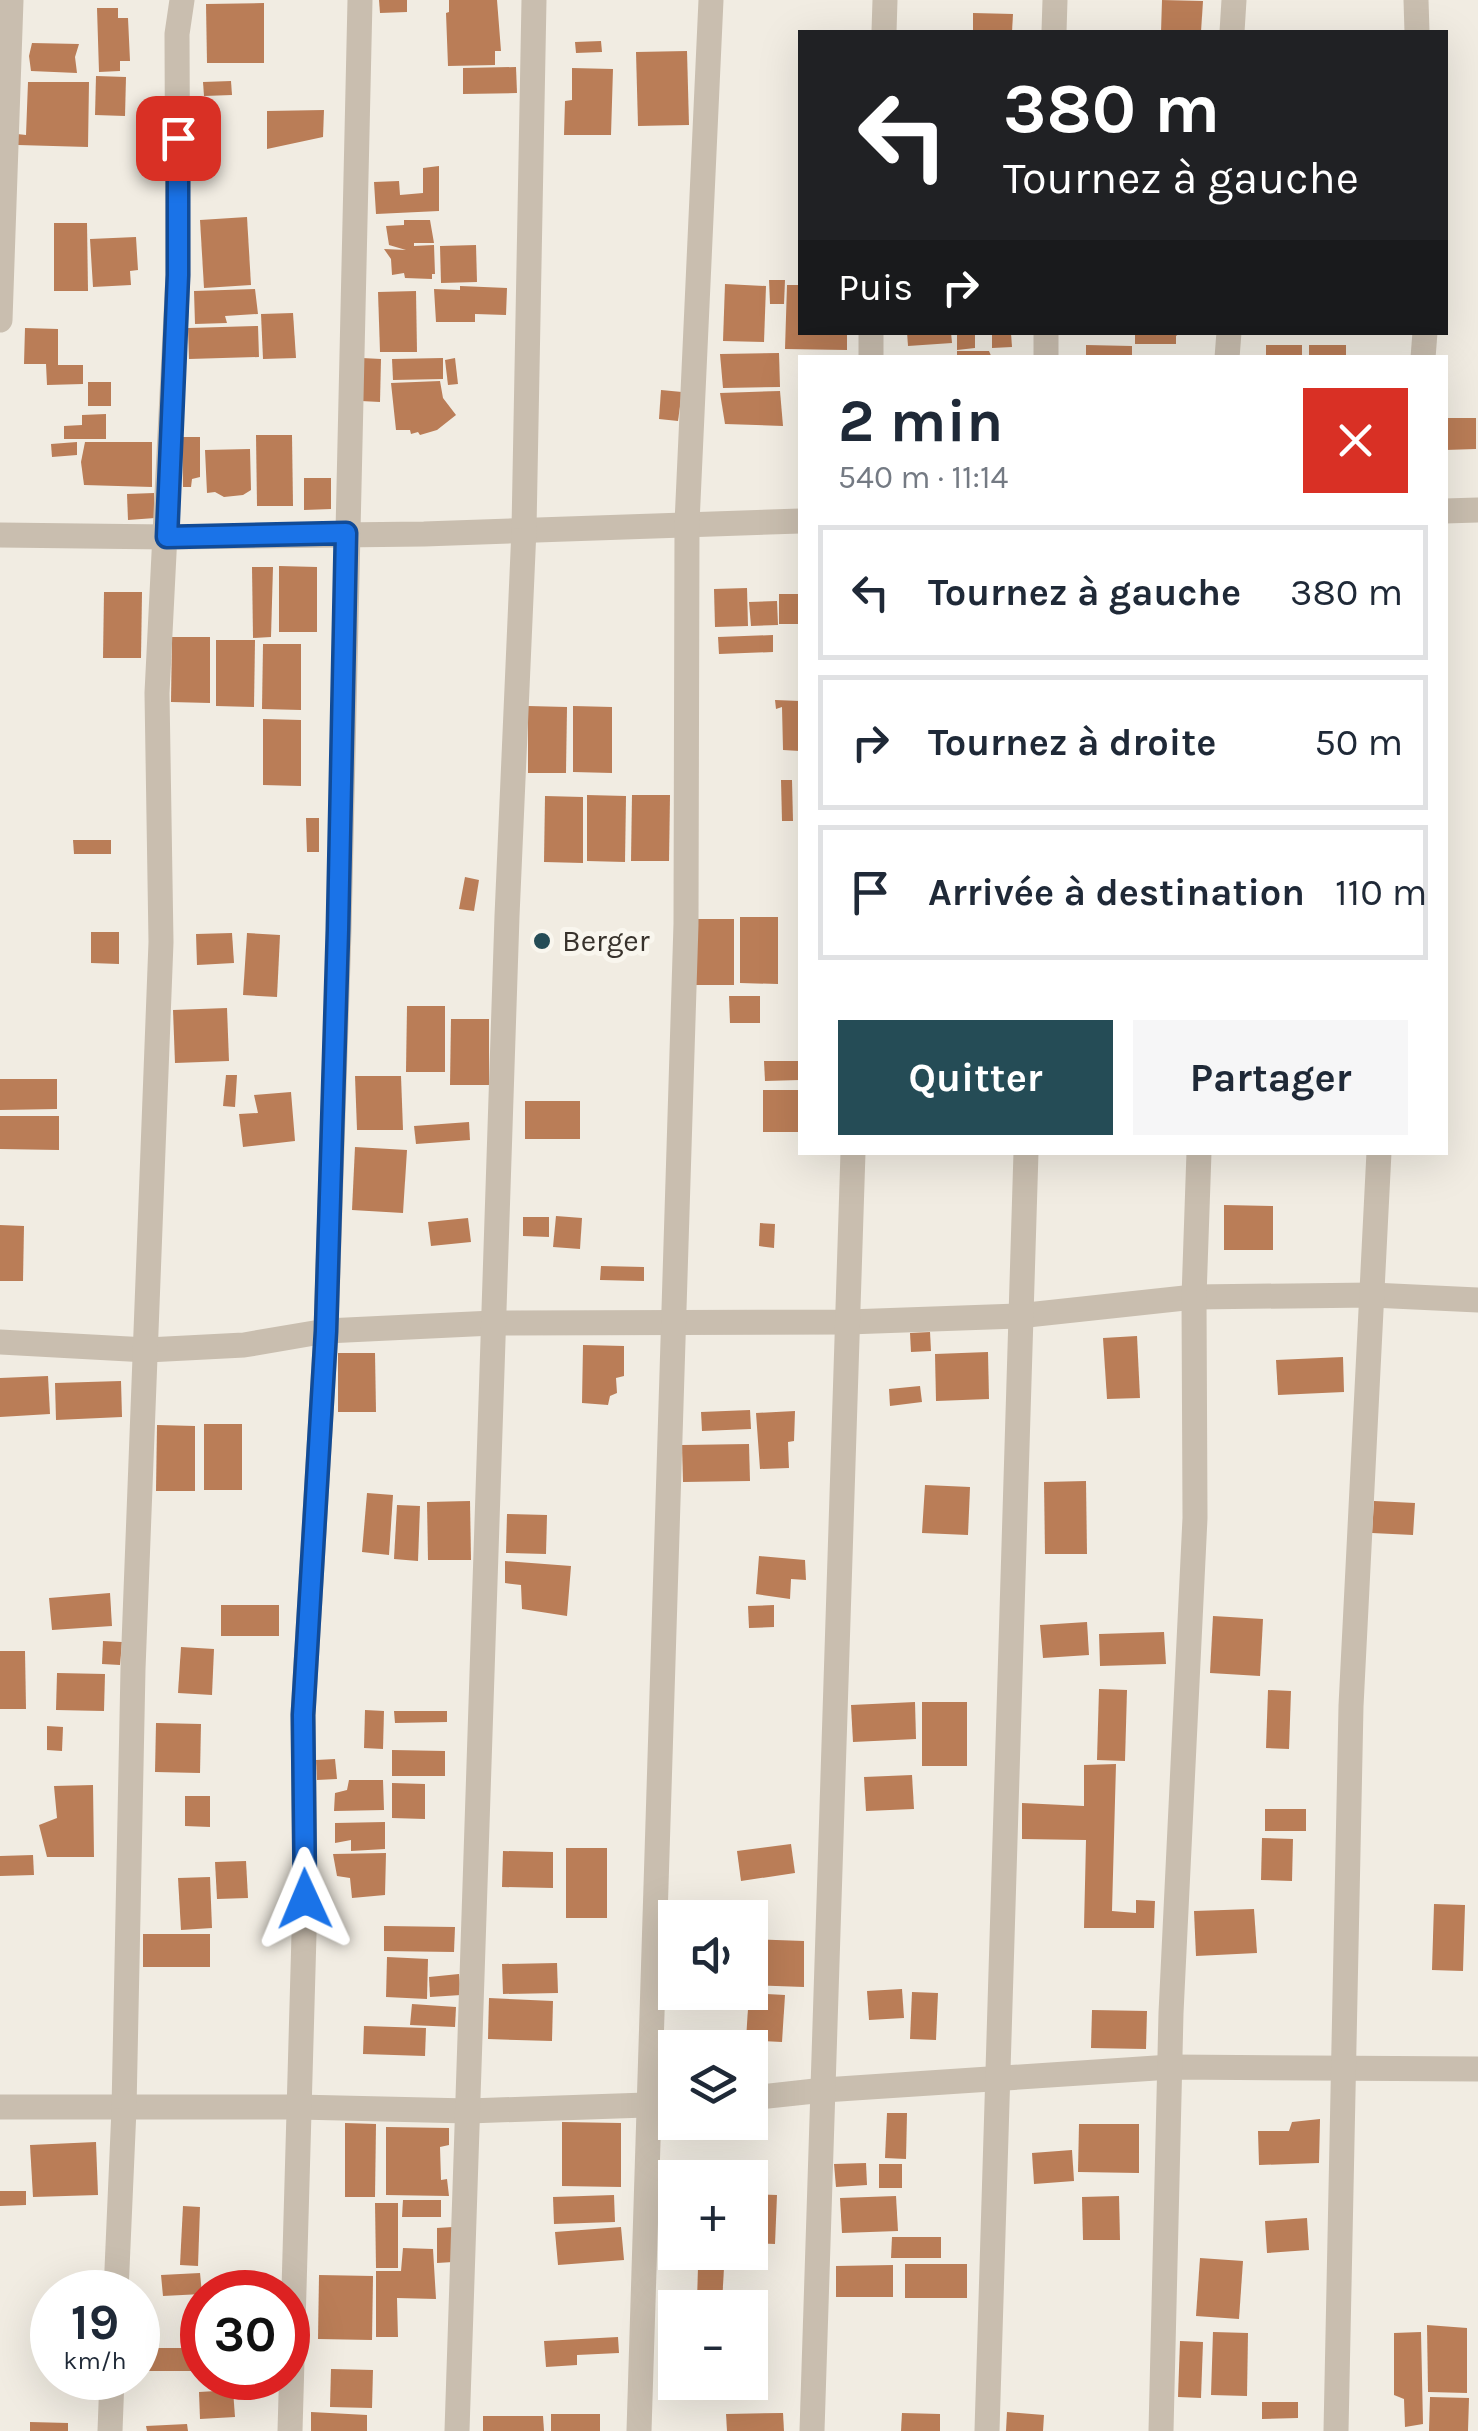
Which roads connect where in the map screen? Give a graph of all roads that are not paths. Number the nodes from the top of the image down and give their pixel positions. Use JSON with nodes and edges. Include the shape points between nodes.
{"nodes":[{"id":1,"x":12,"y":0,"type":"edge"},
{"id":2,"x":182,"y":0,"type":"edge"},
{"id":3,"x":360,"y":0,"type":"edge"},
{"id":4,"x":534,"y":0,"type":"edge"},
{"id":5,"x":710,"y":0,"type":"edge"},
{"id":6,"x":885,"y":0,"type":"edge"},
{"id":7,"x":1055,"y":0,"type":"edge"},
{"id":8,"x":1234,"y":0,"type":"edge"},
{"id":9,"x":1416,"y":0,"type":"edge"},
{"id":10,"x":884,"y":30,"type":"edge"},
{"id":11,"x":1054,"y":30,"type":"edge"},
{"id":12,"x":1232,"y":30,"type":"edge"},
{"id":13,"x":1416,"y":30,"type":"edge"},
{"id":14,"x":0,"y":320,"type":"edge"},
{"id":15,"x":1478,"y":510,"type":"edge"},
{"id":16,"x":1448,"y":512,"type":"edge"},
{"id":17,"x":798,"y":521,"type":"edge"},
{"id":18,"x":687,"y":523,"type":"junction"},
{"id":19,"x":524,"y":529,"type":"junction"},
{"id":20,"x":346,"y":533,"type":"junction"},
{"id":21,"x":0,"y":535,"type":"edge"},
{"id":22,"x":167,"y":537,"type":"junction"},
{"id":23,"x":854,"y":1155,"type":"edge"},
{"id":24,"x":1026,"y":1155,"type":"edge"},
{"id":25,"x":1199,"y":1155,"type":"edge"},
{"id":26,"x":1380,"y":1155,"type":"edge"},
{"id":27,"x":1372,"y":1295,"type":"junction"},
{"id":28,"x":1194,"y":1297,"type":"junction"},
{"id":29,"x":1478,"y":1300,"type":"edge"},
{"id":30,"x":1018,"y":1316,"type":"junction"},
{"id":31,"x":848,"y":1322,"type":"junction"},
{"id":32,"x":494,"y":1323,"type":"junction"},
{"id":33,"x":675,"y":1323,"type":"junction"},
{"id":34,"x":326,"y":1331,"type":"junction"},
{"id":35,"x":0,"y":1342,"type":"edge"},
{"id":36,"x":146,"y":1350,"type":"junction"},
{"id":37,"x":663,"y":2030,"type":"edge"},
{"id":38,"x":1171,"y":2068,"type":"junction"},
{"id":39,"x":1478,"y":2069,"type":"edge"},
{"id":40,"x":1345,"y":2070,"type":"junction"},
{"id":41,"x":998,"y":2078,"type":"junction"},
{"id":42,"x":824,"y":2090,"type":"junction"},
{"id":43,"x":768,"y":2096,"type":"edge"},
{"id":44,"x":298,"y":2106,"type":"junction"},
{"id":45,"x":658,"y":2106,"type":"edge"},
{"id":46,"x":0,"y":2107,"type":"edge"},
{"id":47,"x":124,"y":2109,"type":"junction"},
{"id":48,"x":468,"y":2111,"type":"junction"},
{"id":49,"x":660,"y":2140,"type":"edge"},
{"id":50,"x":117,"y":2270,"type":"edge"},
{"id":51,"x":111,"y":2400,"type":"edge"},
{"id":52,"x":110,"y":2431,"type":"edge"},
{"id":53,"x":290,"y":2431,"type":"edge"},
{"id":54,"x":458,"y":2431,"type":"edge"},
{"id":55,"x":639,"y":2431,"type":"edge"},
{"id":56,"x":812,"y":2431,"type":"edge"},
{"id":57,"x":987,"y":2431,"type":"edge"},
{"id":58,"x":1162,"y":2431,"type":"edge"},
{"id":59,"x":1336,"y":2431,"type":"edge"}],
"edges":[{"from":1,"to":14,"type":"street"},
{"from":2,"to":22,"type":"street"},
{"from":3,"to":20,"type":"street"},
{"from":4,"to":19,"type":"street"},
{"from":5,"to":18,"type":"street"},
{"from":6,"to":10,"type":"street"},
{"from":7,"to":11,"type":"street"},
{"from":8,"to":12,"type":"street"},
{"from":9,"to":13,"type":"street"},
{"from":15,"to":16,"type":"street"},
{"from":17,"to":18,"type":"street"},
{"from":18,"to":19,"type":"street"},
{"from":18,"to":33,"type":"street","via":[[686,924]]},
{"from":19,"to":20,"type":"street"},
{"from":19,"to":32,"type":"street"},
{"from":20,"to":22,"type":"street"},
{"from":20,"to":34,"type":"street"},
{"from":21,"to":22,"type":"street"},
{"from":22,"to":36,"type":"street","via":[[157,692],[161,942]]},
{"from":23,"to":31,"type":"street"},
{"from":24,"to":30,"type":"street"},
{"from":25,"to":28,"type":"street"},
{"from":26,"to":27,"type":"street"},
{"from":27,"to":28,"type":"street"},
{"from":27,"to":29,"type":"street"},
{"from":27,"to":40,"type":"street","via":[[1351,1706]]},
{"from":28,"to":30,"type":"street"},
{"from":28,"to":38,"type":"street","via":[[1194,1518]]},
{"from":30,"to":31,"type":"street"},
{"from":30,"to":41,"type":"street"},
{"from":31,"to":33,"type":"street"},
{"from":31,"to":42,"type":"street"},
{"from":32,"to":33,"type":"street"},
{"from":32,"to":34,"type":"street"},
{"from":32,"to":48,"type":"street"},
{"from":33,"to":37,"type":"street"},
{"from":34,"to":36,"type":"street","via":[[244,1346]]},
{"from":34,"to":44,"type":"street","via":[[303,1715]]},
{"from":35,"to":36,"type":"street"},
{"from":36,"to":47,"type":"street"},
{"from":38,"to":40,"type":"street"},
{"from":38,"to":41,"type":"street"},
{"from":38,"to":58,"type":"street"},
{"from":39,"to":40,"type":"street"},
{"from":40,"to":59,"type":"street"},
{"from":41,"to":42,"type":"street"},
{"from":41,"to":57,"type":"street"},
{"from":42,"to":43,"type":"street"},
{"from":42,"to":56,"type":"street"},
{"from":44,"to":47,"type":"street"},
{"from":44,"to":48,"type":"street"},
{"from":44,"to":53,"type":"street"},
{"from":45,"to":48,"type":"street"},
{"from":46,"to":47,"type":"street"},
{"from":47,"to":50,"type":"street"},
{"from":48,"to":54,"type":"street"},
{"from":49,"to":55,"type":"street"},
{"from":51,"to":52,"type":"street"}]}
